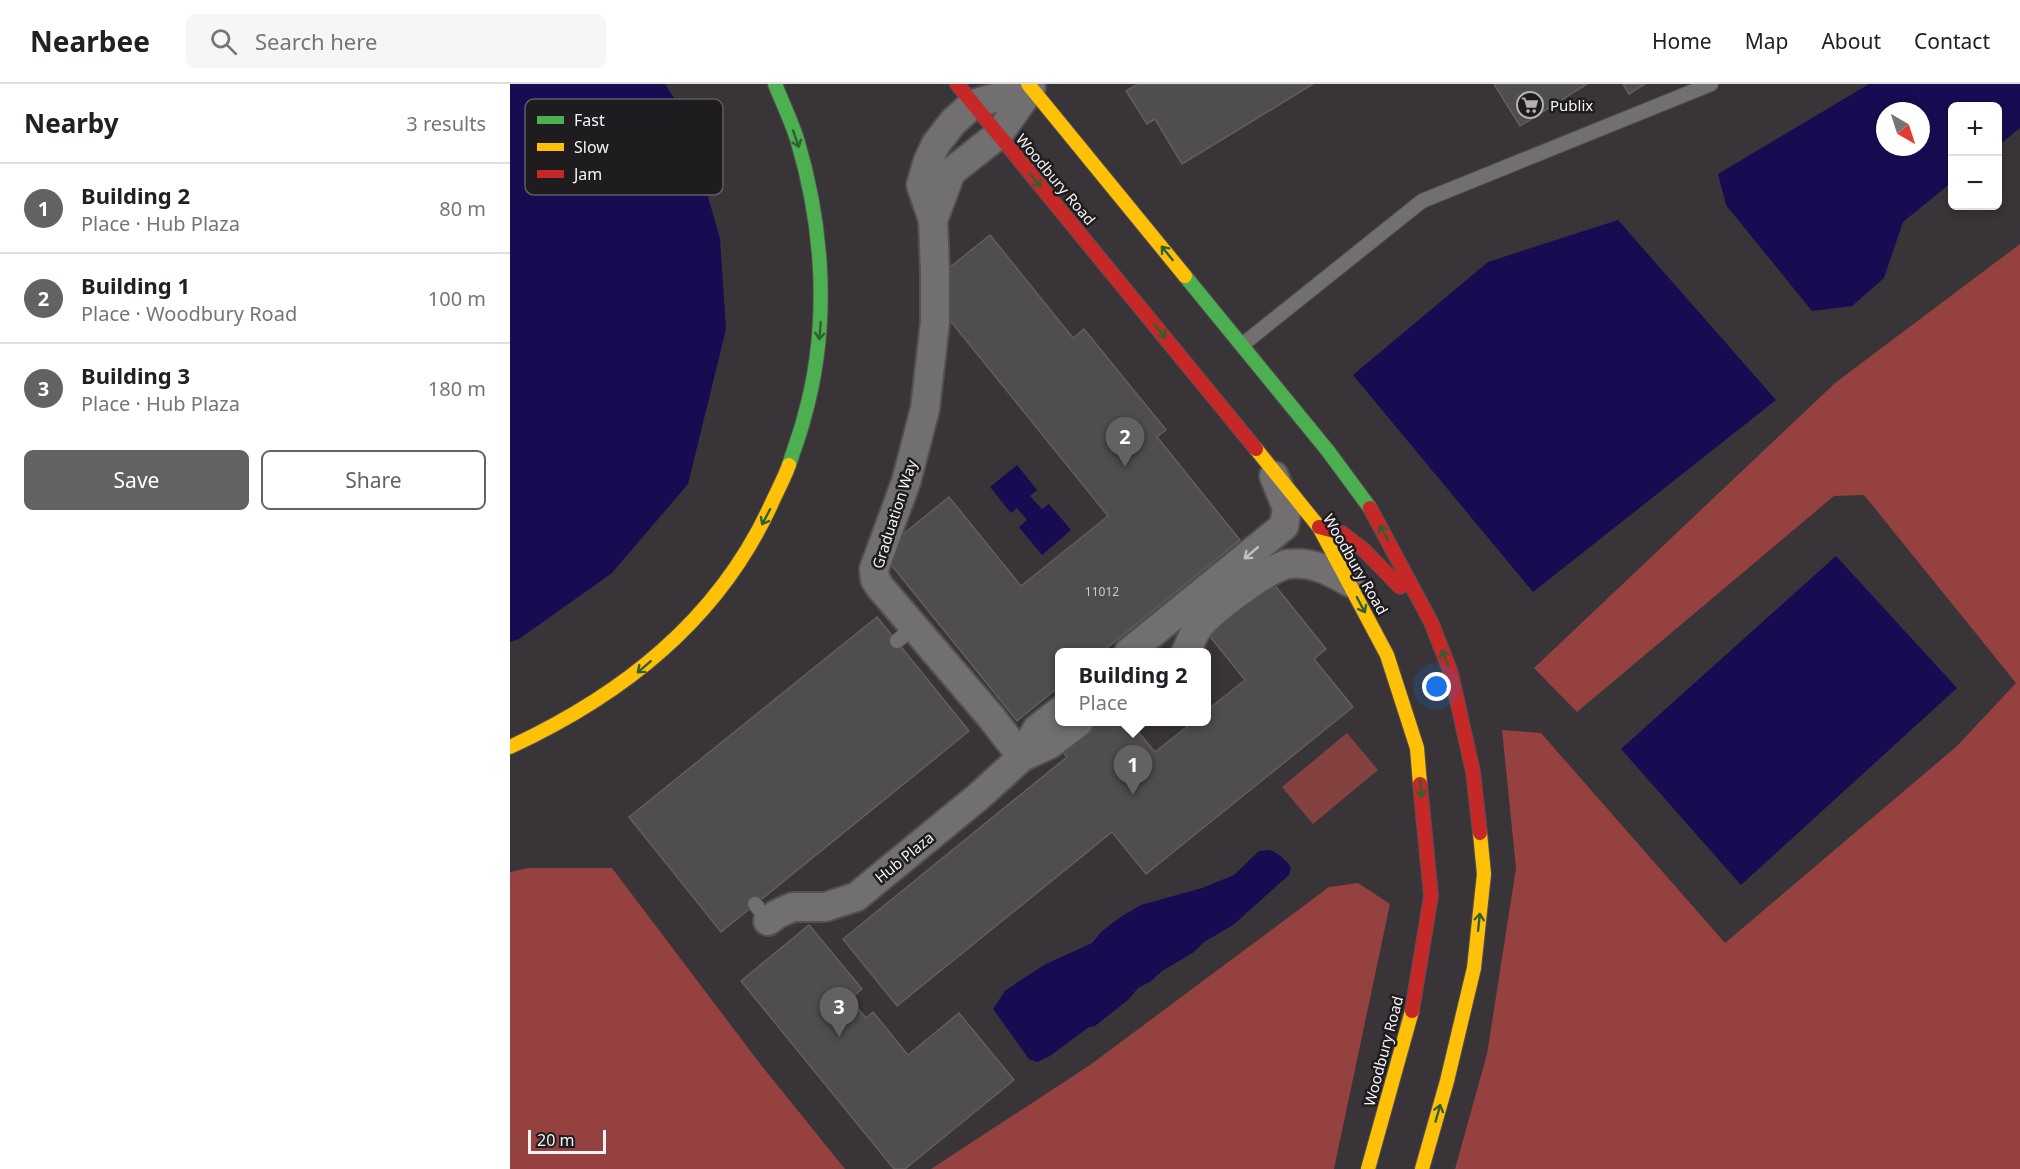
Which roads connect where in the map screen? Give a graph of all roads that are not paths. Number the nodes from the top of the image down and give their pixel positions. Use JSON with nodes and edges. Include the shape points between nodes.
{"nodes":[{"id":1,"x":775,"y":84,"type":"edge"},
{"id":2,"x":1712,"y":84,"type":"edge"},
{"id":3,"x":1033,"y":85,"type":"edge"},
{"id":4,"x":965,"y":94,"type":"edge"},
{"id":5,"x":998,"y":135,"type":"junction"},
{"id":6,"x":940,"y":167,"type":"junction"},
{"id":7,"x":1242,"y":345,"type":"junction"},
{"id":8,"x":1272,"y":471,"type":"junction"},
{"id":9,"x":1284,"y":526,"type":"junction"},
{"id":10,"x":1319,"y":527,"type":"junction"},
{"id":11,"x":1349,"y":582,"type":"junction"},
{"id":12,"x":1170,"y":619,"type":"junction"},
{"id":13,"x":1431,"y":622,"type":"junction"},
{"id":14,"x":1134,"y":648,"type":"edge"},
{"id":15,"x":1188,"y":648,"type":"edge"},
{"id":16,"x":1055,"y":714,"type":"edge"},
{"id":17,"x":1074,"y":726,"type":"edge"},
{"id":18,"x":510,"y":747,"type":"edge"},
{"id":19,"x":1022,"y":757,"type":"junction"},
{"id":20,"x":762,"y":912,"type":"dead end"},
{"id":21,"x":1368,"y":1169,"type":"edge"},
{"id":22,"x":1422,"y":1169,"type":"edge"}],
"edges":[{"from":1,"to":18,"type":"main road","one_way":true,"via":[[809,180],[821,260],[818,345],[790,465],[774,502],[732,575],[675,640],[611,693],[569,719]]},
{"from":2,"to":7,"type":"lane","via":[[1422,201]]},
{"from":3,"to":4,"type":"street"},
{"from":3,"to":5,"type":"street"},
{"from":7,"to":3,"type":"main road","one_way":true},
{"from":4,"to":5,"type":"main road","name":"Woodbury Road"},
{"from":4,"to":6,"type":"street","name":"Graduation Way","via":[[953,122],[936,144]]},
{"from":5,"to":6,"type":"street"},
{"from":5,"to":8,"type":"main road","name":"Woodbury Road","one_way":true},
{"from":6,"to":19,"type":"street","name":"Graduation Way","via":[[921,185],[933,220],[935,270],[935,322],[925,409],[906,482],[874,570],[875,579],[905,634],[991,717]]},
{"from":13,"to":7,"type":"main road","one_way":true,"via":[[1371,510]]},
{"from":8,"to":9,"type":"street","via":[[1287,508]]},
{"from":8,"to":10,"type":"main road","name":"Woodbury Road"},
{"from":9,"to":10,"type":"street"},
{"from":9,"to":12,"type":"street","one_way":true},
{"from":10,"to":11,"type":"main road","name":"Woodbury Road"},
{"from":10,"to":13,"type":"main road","via":[[1342,534],[1364,549]]},
{"from":11,"to":15,"type":"street","via":[[1312,564],[1288,564],[1267,572],[1200,625]]},
{"from":11,"to":21,"type":"main road","name":"Woodbury Road","one_way":true,"via":[[1387,656],[1417,748],[1431,896],[1414,1003]]},
{"from":12,"to":14,"type":"street"},
{"from":12,"to":15,"type":"street"},
{"from":22,"to":13,"type":"main road","one_way":true,"via":[[1474,968],[1484,873],[1473,772],[1451,673]]},
{"from":16,"to":19,"type":"street","name":"Hub Plaza","via":[[1037,729]]},
{"from":17,"to":19,"type":"street","name":"Hub Plaza","via":[[1050,744]]},
{"from":19,"to":20,"type":"street","name":"Hub Plaza","via":[[856,897],[825,907],[793,907],[777,914]]}]}
